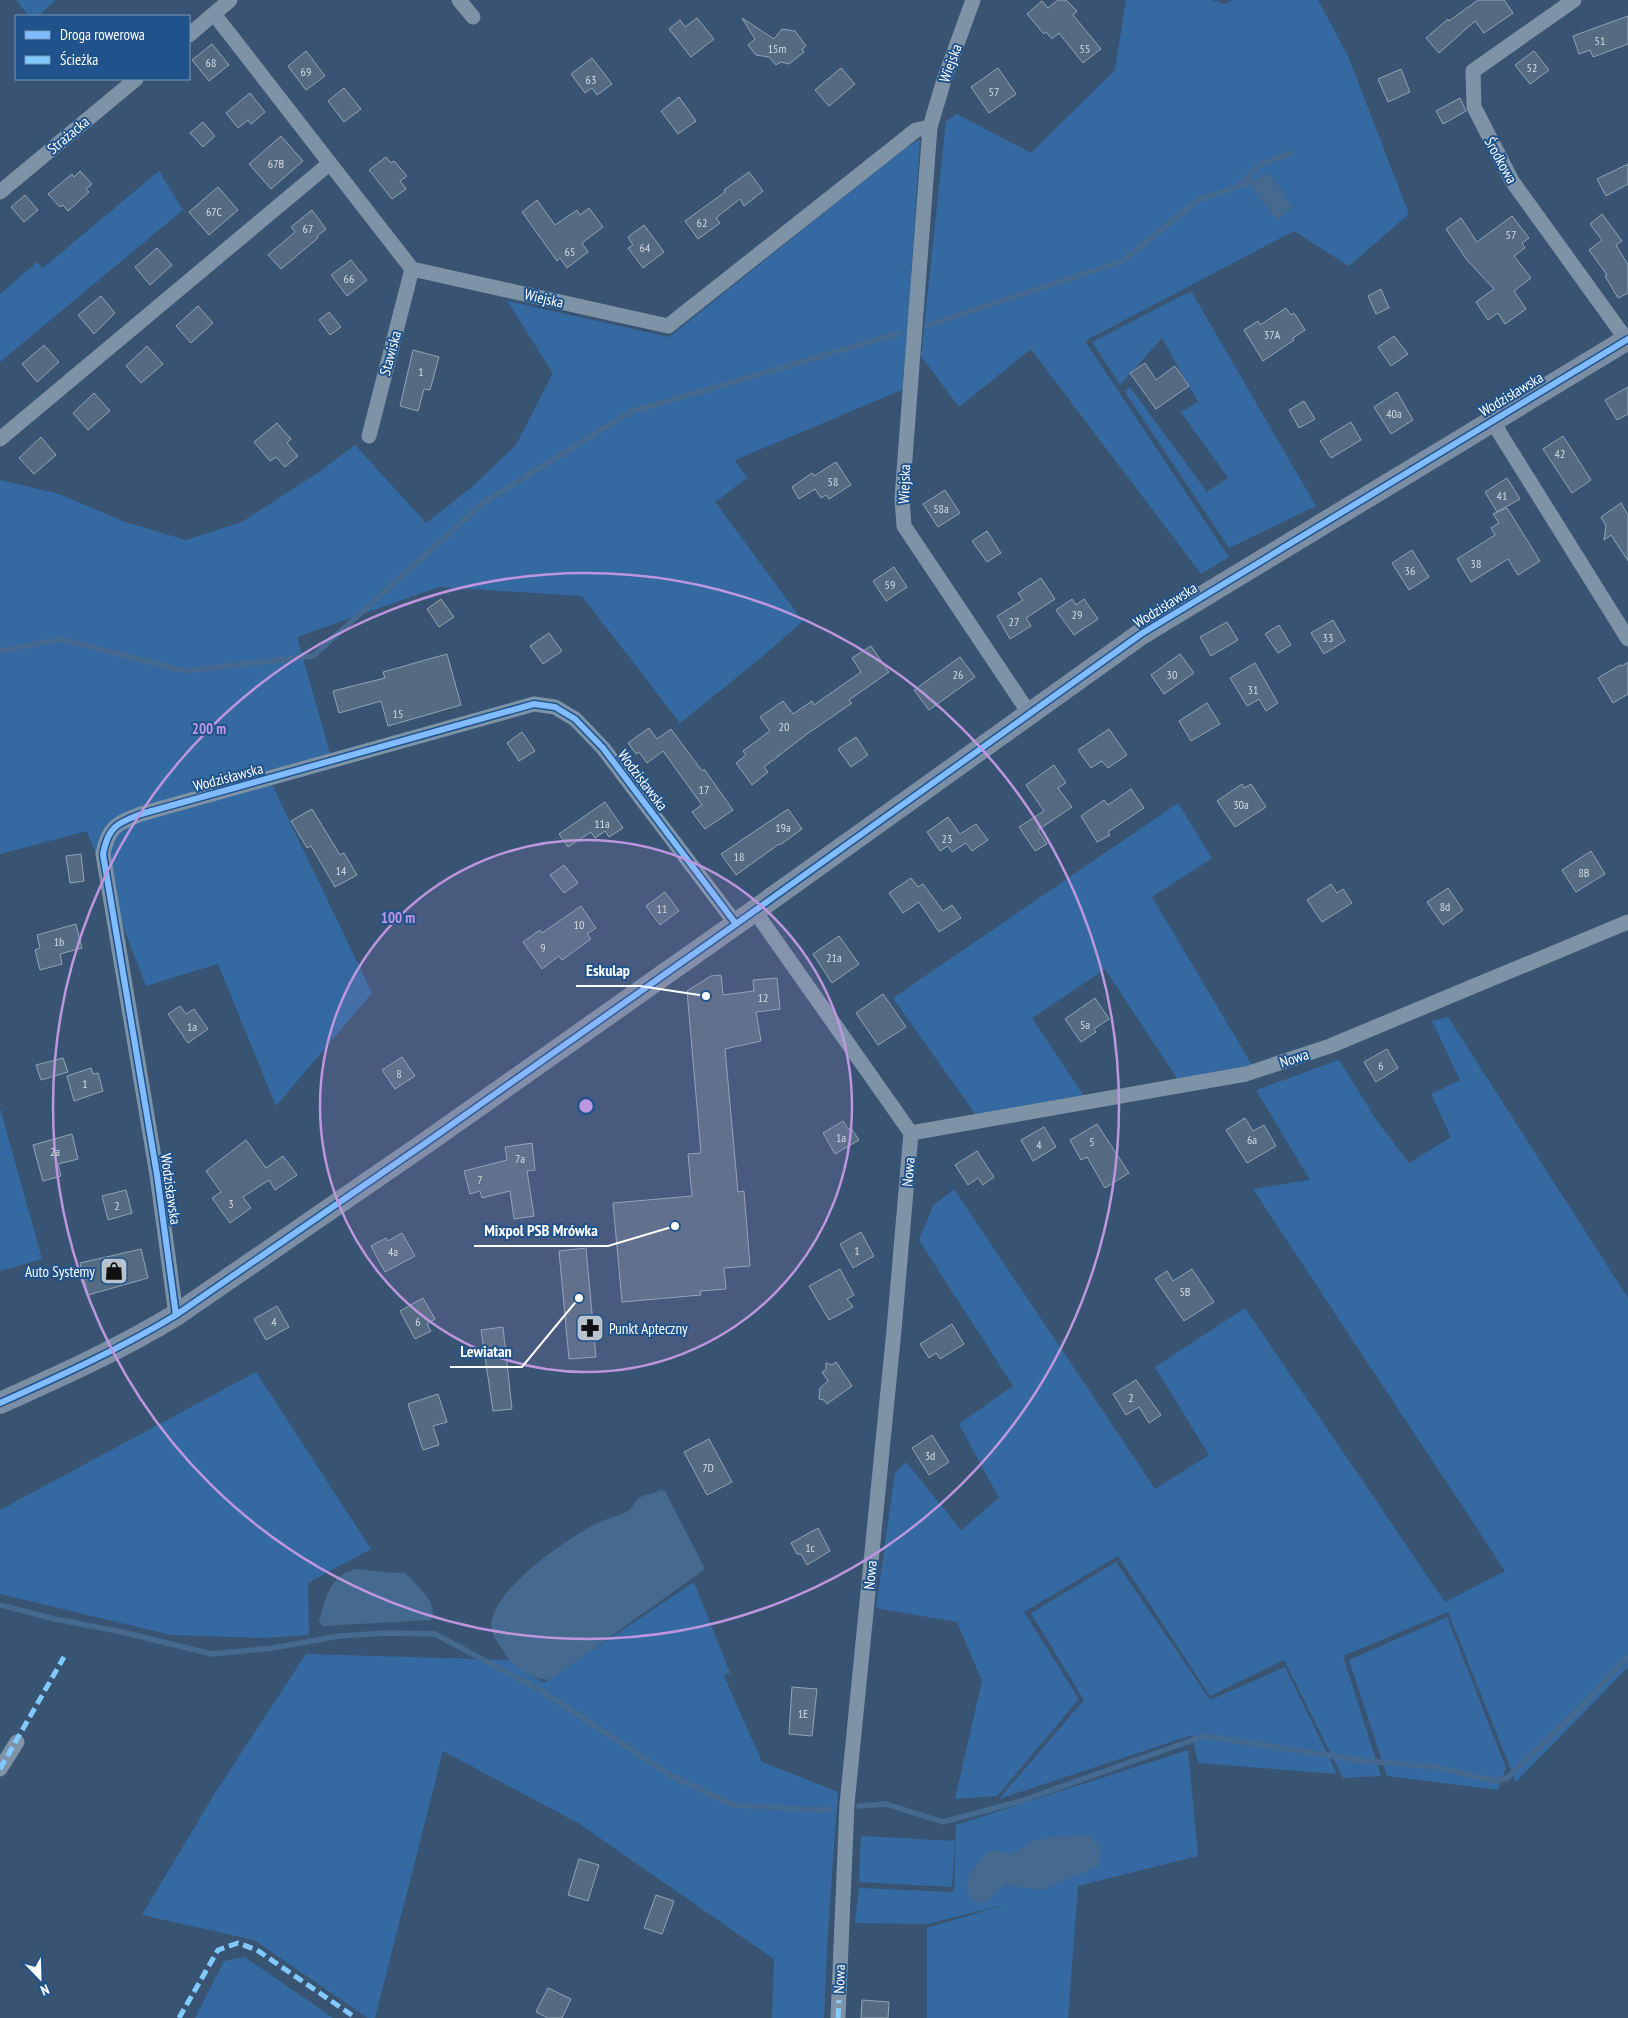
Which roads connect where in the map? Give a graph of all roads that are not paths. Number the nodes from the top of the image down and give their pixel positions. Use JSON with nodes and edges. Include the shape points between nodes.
{"nodes":[{"id":1,"x":230,"y":0,"type":"edge"},
{"id":2,"x":459,"y":0,"type":"edge"},
{"id":3,"x":973,"y":0,"type":"edge"},
{"id":4,"x":1574,"y":0,"type":"edge"},
{"id":5,"x":214,"y":14,"type":"junction"},
{"id":6,"x":473,"y":17,"type":"dead end"},
{"id":7,"x":190,"y":34,"type":"edge"},
{"id":8,"x":135,"y":80,"type":"edge"},
{"id":9,"x":930,"y":127,"type":"junction"},
{"id":10,"x":330,"y":163,"type":"junction"},
{"id":11,"x":0,"y":192,"type":"edge"},
{"id":12,"x":412,"y":269,"type":"junction"},
{"id":13,"x":1627,"y":339,"type":"edge"},
{"id":14,"x":1494,"y":418,"type":"junction"},
{"id":15,"x":369,"y":436,"type":"dead end"},
{"id":16,"x":0,"y":439,"type":"edge"},
{"id":17,"x":1628,"y":639,"type":"edge"},
{"id":18,"x":1029,"y":713,"type":"junction"},
{"id":19,"x":754,"y":910,"type":"junction"},
{"id":20,"x":1628,"y":922,"type":"edge"},
{"id":21,"x":736,"y":924,"type":"junction"},
{"id":22,"x":911,"y":1133,"type":"junction"},
{"id":23,"x":176,"y":1315,"type":"junction"},
{"id":24,"x":0,"y":1403,"type":"edge"},
{"id":25,"x":17,"y":1742,"type":"dead end"},
{"id":26,"x":0,"y":1769,"type":"edge"},
{"id":27,"x":838,"y":2018,"type":"edge"}],
"edges":[{"from":1,"to":5,"type":"street"},
{"from":2,"to":6,"type":"street"},
{"from":3,"to":9,"type":"street","name":"Wiejska"},
{"from":4,"to":13,"type":"street","name":"Środkowa","via":[[1473,70],[1474,107],[1512,181]]},
{"from":5,"to":7,"type":"street"},
{"from":5,"to":10,"type":"street"},
{"from":8,"to":11,"type":"street","name":"Strażacka"},
{"from":9,"to":12,"type":"street","name":"Wiejska","via":[[916,130],[668,326]]},
{"from":9,"to":18,"type":"street","name":"Wiejska","via":[[902,498],[904,526]]},
{"from":10,"to":12,"type":"street"},
{"from":10,"to":16,"type":"street"},
{"from":12,"to":15,"type":"street","name":"Stawiska"},
{"from":13,"to":14,"type":"street","name":"Wodzisławska"},
{"from":14,"to":17,"type":"street","via":[[1499,432]]},
{"from":14,"to":18,"type":"street","name":"Wodzisławska","via":[[1141,634]]},
{"from":18,"to":19,"type":"street","name":"Wodzisławska"},
{"from":19,"to":21,"type":"street","name":"Wodzisławska"},
{"from":19,"to":22,"type":"street"},
{"from":20,"to":22,"type":"street","name":"Nowa","via":[[1330,1046],[1246,1074]]},
{"from":21,"to":23,"type":"street","name":"Wodzisławska"},
{"from":21,"to":23,"type":"street","name":"Wodzisławska","via":[[603,748],[575,719],[555,707],[534,704],[118,822],[106,838],[103,854],[157,1175]]},
{"from":22,"to":27,"type":"street","name":"Nowa","via":[[847,1804]]},
{"from":23,"to":24,"type":"street","name":"Wodzisławska","via":[[95,1360]]},
{"from":25,"to":26,"type":"street"}]}
